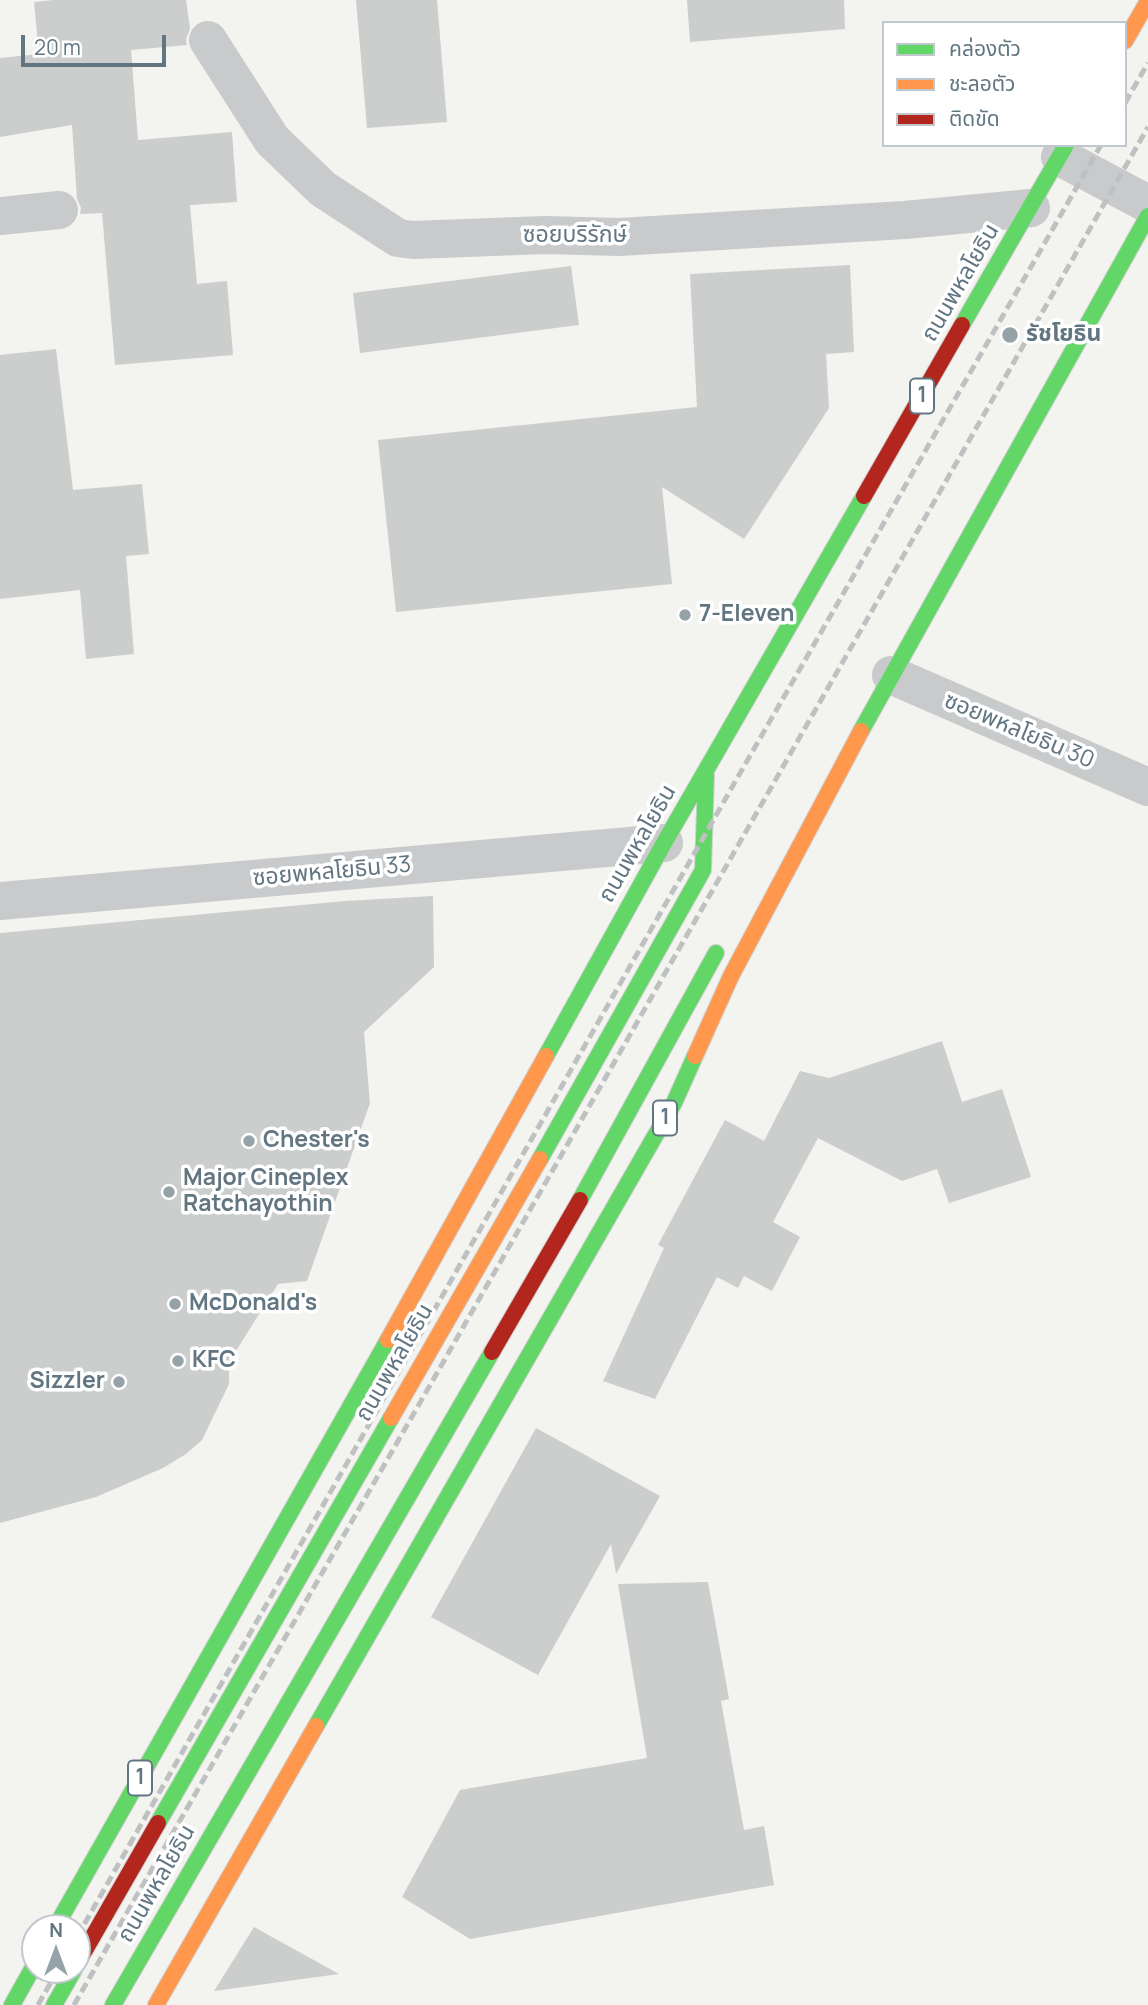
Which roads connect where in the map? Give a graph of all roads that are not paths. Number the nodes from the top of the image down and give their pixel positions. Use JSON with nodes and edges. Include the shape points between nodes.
{"nodes":[{"id":1,"x":1148,"y":1,"type":"edge"},
{"id":2,"x":1127,"y":38,"type":"edge"},
{"id":3,"x":208,"y":40,"type":"dead end"},
{"id":4,"x":1063,"y":151,"type":"edge"},
{"id":5,"x":1148,"y":204,"type":"edge"},
{"id":6,"x":1031,"y":208,"type":"junction"},
{"id":7,"x":59,"y":210,"type":"dead end"},
{"id":8,"x":0,"y":216,"type":"edge"},
{"id":9,"x":1148,"y":216,"type":"edge"},
{"id":10,"x":891,"y":675,"type":"junction"},
{"id":11,"x":706,"y":771,"type":"junction"},
{"id":12,"x":1148,"y":787,"type":"edge"},
{"id":13,"x":664,"y":843,"type":"junction"},
{"id":14,"x":778,"y":888,"type":"junction"},
{"id":15,"x":0,"y":901,"type":"edge"},
{"id":16,"x":740,"y":925,"type":"dead end"},
{"id":17,"x":721,"y":944,"type":"dead end"},
{"id":18,"x":63,"y":1914,"type":"edge"},
{"id":19,"x":91,"y":1940,"type":"edge"},
{"id":20,"x":24,"y":1984,"type":"edge"},
{"id":21,"x":66,"y":1984,"type":"edge"},
{"id":22,"x":12,"y":2005,"type":"edge"},
{"id":23,"x":54,"y":2005,"type":"edge"},
{"id":24,"x":113,"y":2005,"type":"edge"},
{"id":25,"x":156,"y":2005,"type":"edge"}],
"edges":[{"from":1,"to":2,"type":"main road"},
{"from":3,"to":6,"type":"street","name":"ซอยบริรักษ์","via":[[272,140],[323,189],[398,238],[619,237]]},
{"from":4,"to":5,"type":"street"},
{"from":4,"to":6,"type":"main road","name":"ถนนพหลโยธิน","number":"1"},
{"from":6,"to":11,"type":"main road","name":"ถนนพหลโยธิน","number":"1"},
{"from":7,"to":8,"type":"street"},
{"from":9,"to":10,"type":"main road","number":"1"},
{"from":10,"to":12,"type":"street","name":"ซอยพหลโยธิน 30"},
{"from":10,"to":14,"type":"main road","number":"1"},
{"from":11,"to":13,"type":"main road","name":"ถนนพหลโยธิน","number":"1"},
{"from":11,"to":19,"type":"main road","name":"ถนนพหลโยธิน","via":[[703,870]]},
{"from":13,"to":15,"type":"street","name":"ซอยพหลโยธิน 33"},
{"from":13,"to":18,"type":"main road","name":"ถนนพหลโยธิน","number":"1","via":[[292,1513]]},
{"from":14,"to":16,"type":"main road"},
{"from":14,"to":25,"type":"main road","number":"1","via":[[731,976],[674,1102]]},
{"from":17,"to":24,"type":"main road","name":"ถนนพหลโยธิน","via":[[601,1165]]},
{"from":20,"to":22,"type":"main road"},
{"from":21,"to":23,"type":"main road"}]}
